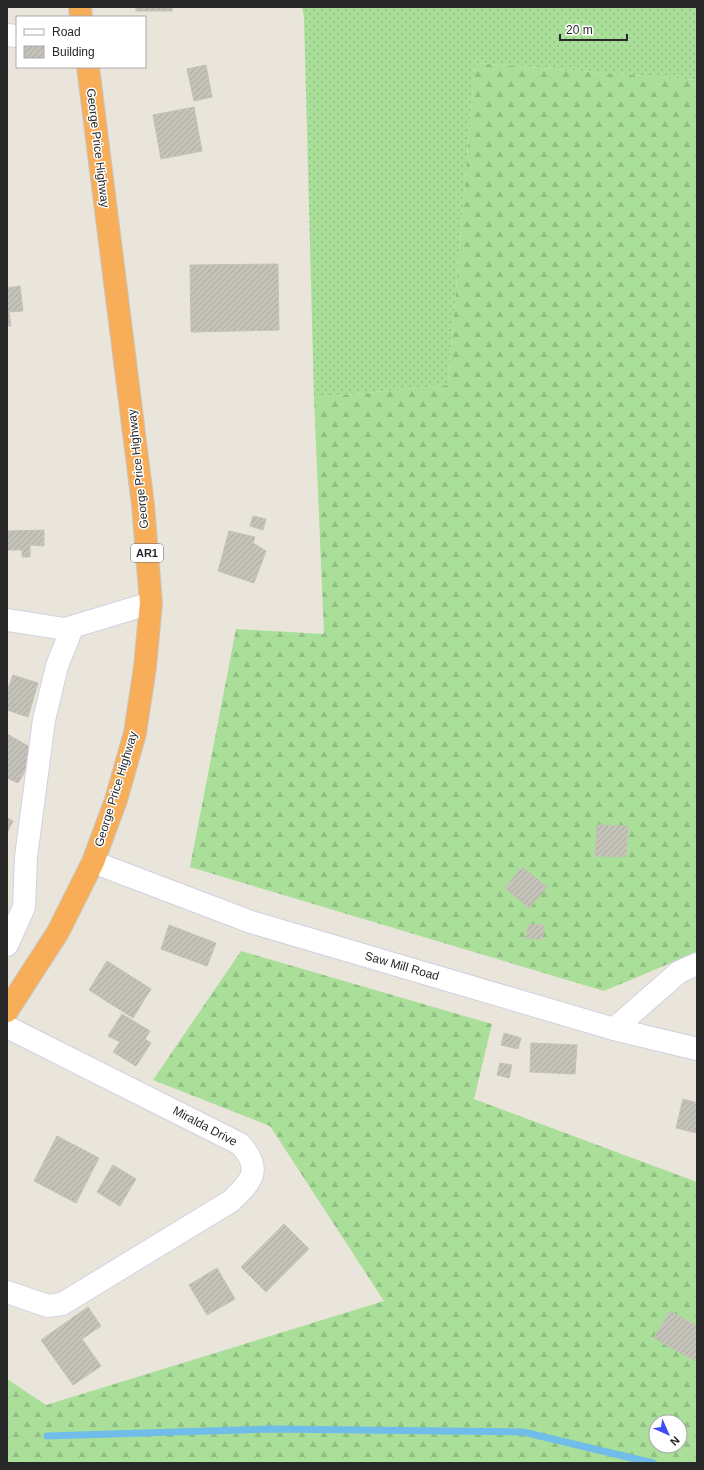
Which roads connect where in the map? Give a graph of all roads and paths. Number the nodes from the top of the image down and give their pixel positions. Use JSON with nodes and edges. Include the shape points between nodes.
{"nodes":[{"id":1,"x":88,"y":68,"type":"edge"},
{"id":2,"x":151,"y":603,"type":"junction"},
{"id":3,"x":7,"y":620,"type":"edge"},
{"id":4,"x":72,"y":628,"type":"junction"},
{"id":5,"x":93,"y":862,"type":"junction"},
{"id":6,"x":7,"y":945,"type":"edge"},
{"id":7,"x":697,"y":964,"type":"edge"},
{"id":8,"x":7,"y":1011,"type":"edge"},
{"id":9,"x":7,"y":1027,"type":"edge"},
{"id":10,"x":614,"y":1029,"type":"junction"},
{"id":11,"x":697,"y":1049,"type":"edge"},
{"id":12,"x":7,"y":1292,"type":"edge"}],
"edges":[{"from":1,"to":2,"type":"highway","name":"George Price Highway","number":"AR1","via":[[143,504]]},
{"from":2,"to":4,"type":"street"},
{"from":2,"to":5,"type":"highway","name":"George Price Highway","number":"AR1","via":[[135,733],[116,800]]},
{"from":3,"to":4,"type":"street"},
{"from":4,"to":6,"type":"street","via":[[57,666],[44,720],[26,857],[24,907]]},
{"from":5,"to":8,"type":"highway","name":"George Price Highway","number":"AR1","via":[[58,932]]},
{"from":5,"to":10,"type":"street","name":"Saw Mill Road","via":[[251,922]]},
{"from":7,"to":10,"type":"street","via":[[680,972]]},
{"from":9,"to":12,"type":"street","name":"Miralda Drive","via":[[240,1144],[250,1155],[253,1172],[247,1186],[231,1201],[62,1304],[48,1306]]},
{"from":10,"to":11,"type":"street","name":"Saw Mill Road"}]}
